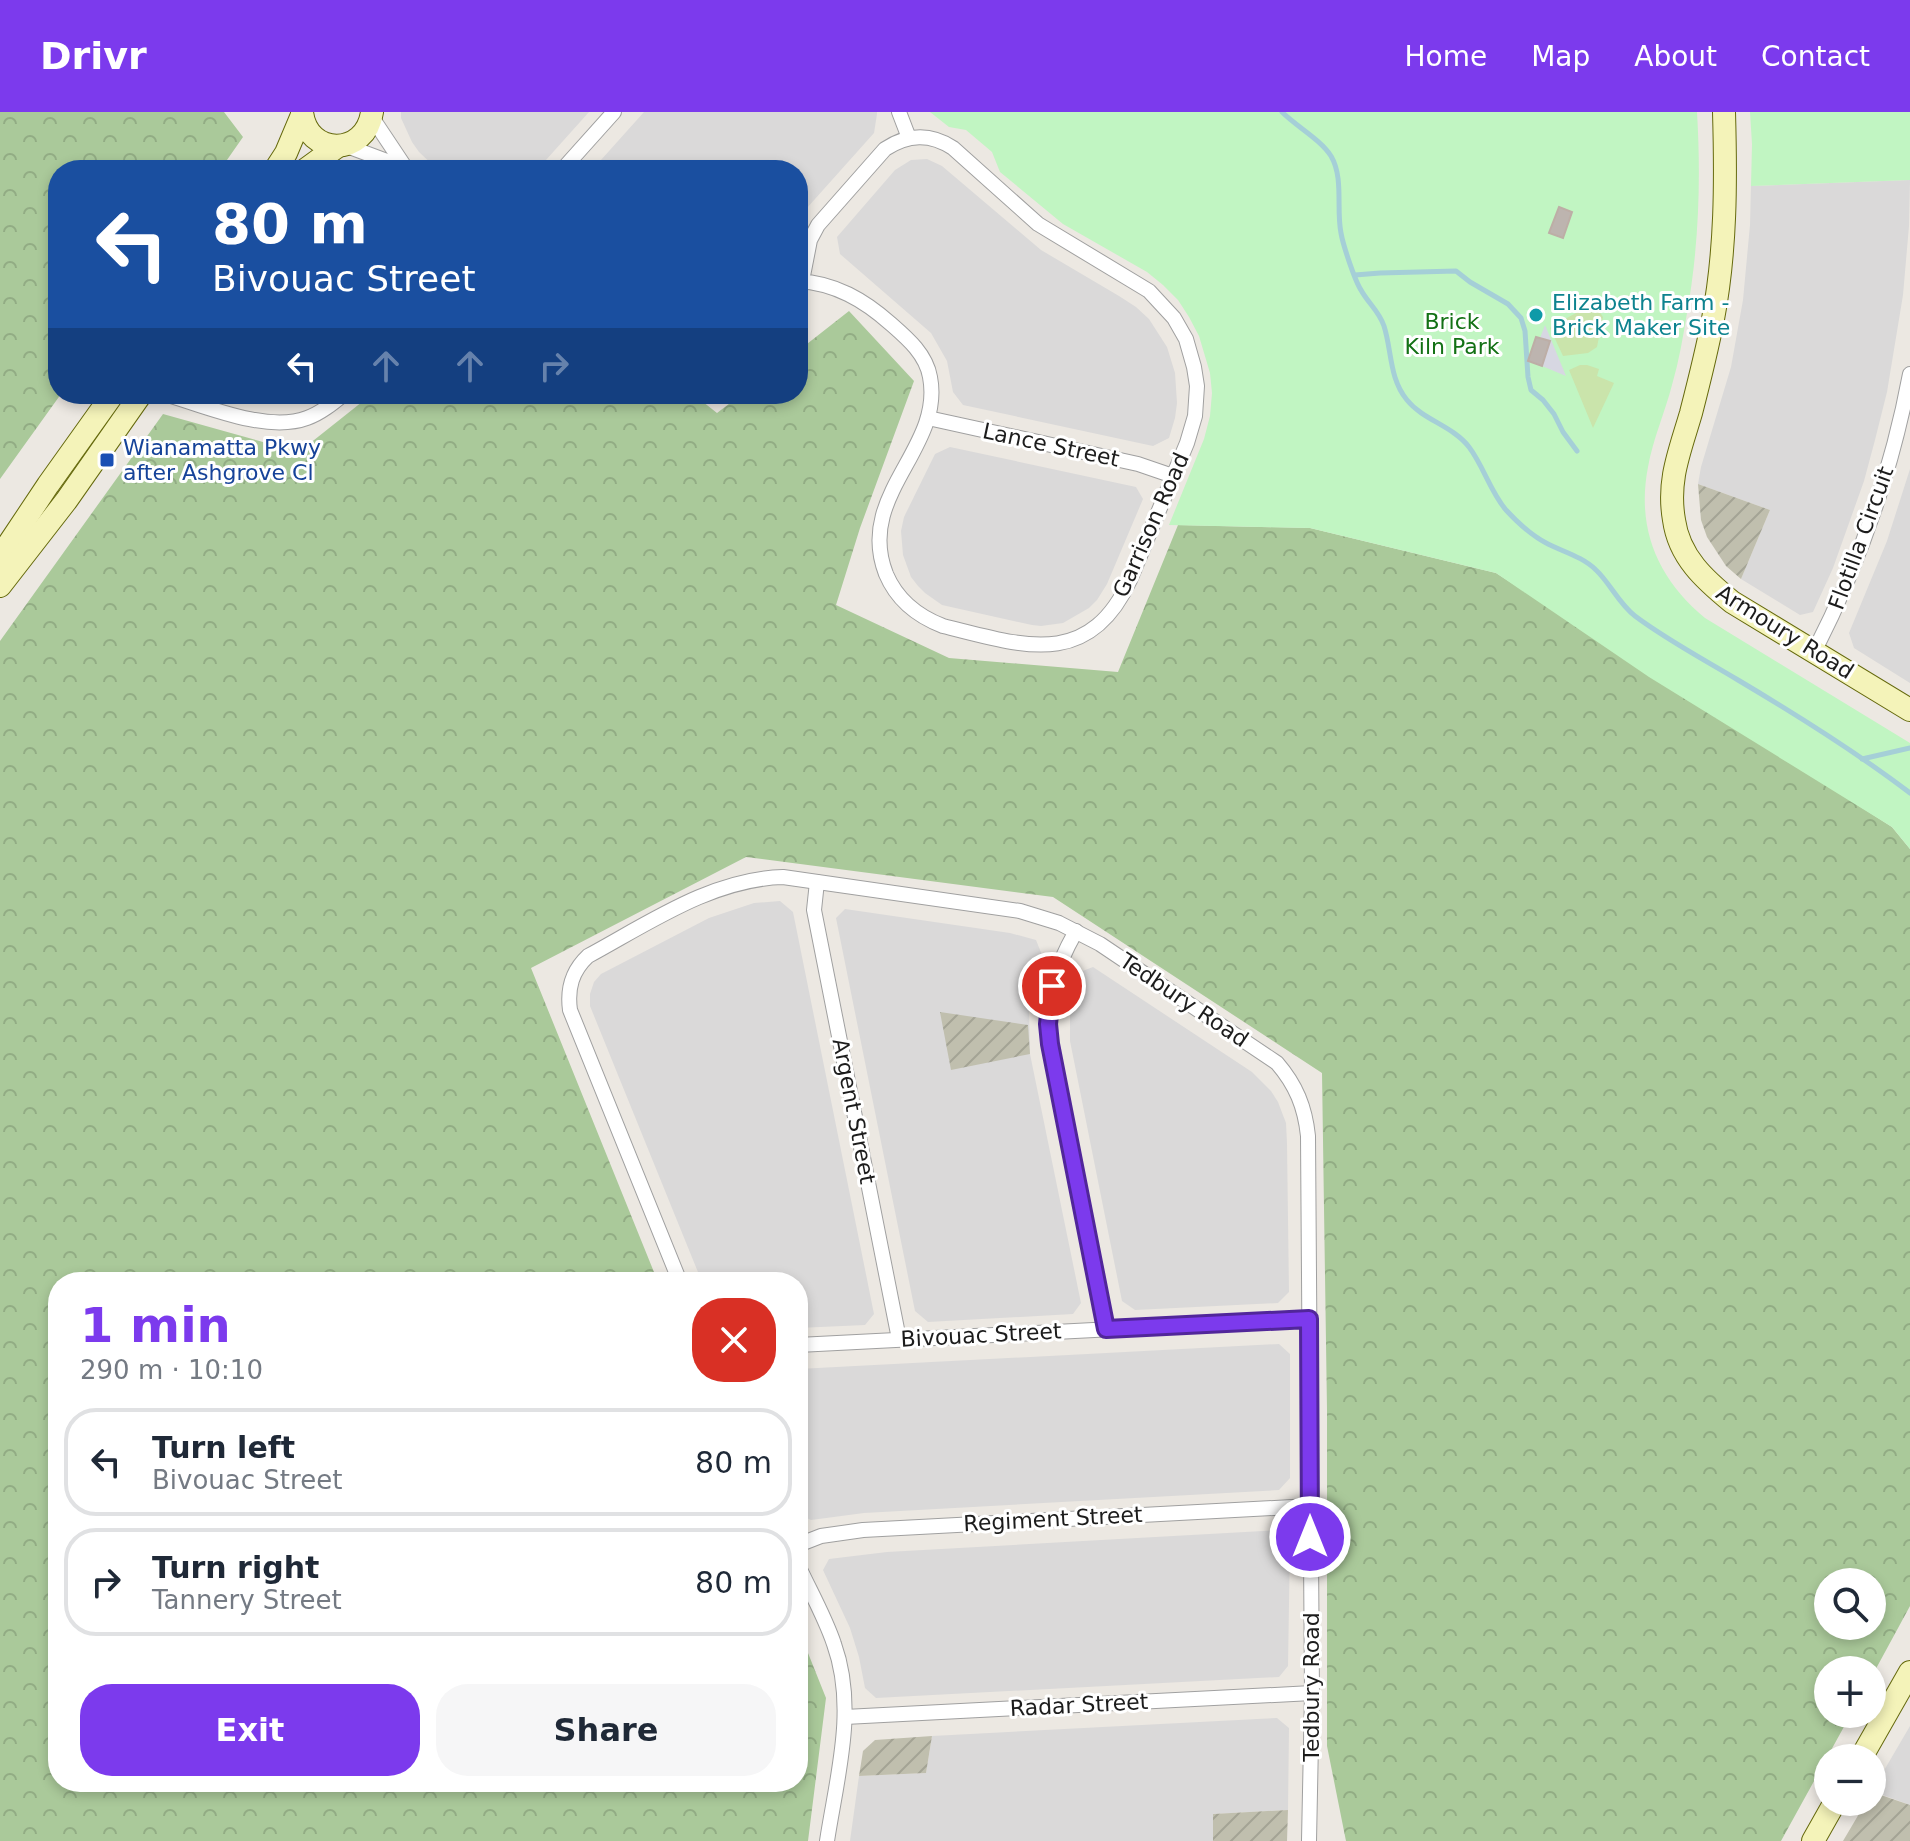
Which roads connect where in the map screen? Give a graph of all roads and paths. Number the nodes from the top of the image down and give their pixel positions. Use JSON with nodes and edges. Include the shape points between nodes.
{"nodes":[{"id":1,"x":614,"y":112,"type":"edge"},
{"id":2,"x":899,"y":112,"type":"edge"},
{"id":3,"x":1724,"y":112,"type":"edge"},
{"id":4,"x":302,"y":113,"type":"edge"},
{"id":5,"x":372,"y":114,"type":"edge"},
{"id":6,"x":909,"y":138,"type":"junction"},
{"id":7,"x":341,"y":146,"type":"junction"},
{"id":8,"x":281,"y":160,"type":"edge"},
{"id":9,"x":320,"y":160,"type":"edge"},
{"id":10,"x":382,"y":160,"type":"edge"},
{"id":11,"x":400,"y":160,"type":"edge"},
{"id":12,"x":571,"y":160,"type":"edge"},
{"id":13,"x":808,"y":248,"type":"edge"},
{"id":14,"x":808,"y":283,"type":"edge"},
{"id":15,"x":1910,"y":374,"type":"edge"},
{"id":16,"x":106,"y":404,"type":"edge"},
{"id":17,"x":134,"y":404,"type":"edge"},
{"id":18,"x":198,"y":404,"type":"edge"},
{"id":19,"x":332,"y":404,"type":"edge"},
{"id":20,"x":928,"y":418,"type":"junction"},
{"id":21,"x":1173,"y":476,"type":"junction"},
{"id":22,"x":0,"y":557,"type":"edge"},
{"id":23,"x":0,"y":586,"type":"edge"},
{"id":24,"x":1814,"y":652,"type":"junction"},
{"id":25,"x":1910,"y":710,"type":"edge"},
{"id":26,"x":817,"y":882,"type":"junction"},
{"id":27,"x":1076,"y":931,"type":"junction"},
{"id":28,"x":676,"y":1272,"type":"edge"},
{"id":29,"x":1309,"y":1319,"type":"junction"},
{"id":30,"x":1106,"y":1329,"type":"junction"},
{"id":31,"x":899,"y":1339,"type":"junction"},
{"id":32,"x":808,"y":1344,"type":"edge"},
{"id":33,"x":1310,"y":1506,"type":"junction"},
{"id":34,"x":808,"y":1541,"type":"edge"},
{"id":35,"x":808,"y":1587,"type":"edge"},
{"id":36,"x":1910,"y":1672,"type":"edge"},
{"id":37,"x":1312,"y":1693,"type":"junction"},
{"id":38,"x":845,"y":1717,"type":"junction"},
{"id":39,"x":1869,"y":1744,"type":"edge"},
{"id":40,"x":1827,"y":1816,"type":"edge"},
{"id":41,"x":827,"y":1841,"type":"edge"},
{"id":42,"x":1309,"y":1841,"type":"edge"},
{"id":43,"x":1813,"y":1841,"type":"edge"}],
"edges":[{"from":1,"to":12,"type":"street"},
{"from":2,"to":6,"type":"street"},
{"from":3,"to":24,"type":"street","name":"Armoury Road","via":[[1720,268],[1705,358],[1671,491],[1674,522],[1680,544],[1710,585]]},
{"from":4,"to":7,"type":"street","via":[[313,136]]},
{"from":4,"to":8,"type":"street"},
{"from":5,"to":7,"type":"street","via":[[364,133]]},
{"from":5,"to":11,"type":"street"},
{"from":6,"to":13,"type":"street","name":"Garrison Road","via":[[885,149],[818,225]]},
{"from":6,"to":21,"type":"street","name":"Garrison Road","via":[[933,138],[953,148],[1038,224],[1139,284],[1166,308],[1186,339],[1197,386],[1191,431]]},
{"from":7,"to":9,"type":"street"},
{"from":7,"to":10,"type":"street"},
{"from":14,"to":20,"type":"street","name":"Garrison Road","via":[[860,299],[914,346],[930,376]]},
{"from":15,"to":24,"type":"street","name":"Flotilla Circuit","via":[[1873,515]]},
{"from":16,"to":22,"type":"street"},
{"from":17,"to":23,"type":"street"},
{"from":18,"to":19,"type":"street","via":[[273,424],[309,418]]},
{"from":20,"to":21,"type":"street","name":"Lance Street"},
{"from":20,"to":21,"type":"street","name":"Garrison Road","via":[[886,502],[880,549],[889,580],[906,604],[943,626],[1035,645],[1062,643],[1089,632],[1121,598]]},
{"from":24,"to":25,"type":"street","name":"Armoury Road"},
{"from":26,"to":27,"type":"street","name":"Tedbury Road","via":[[1020,911]]},
{"from":26,"to":28,"type":"street","name":"Tedbury Road","via":[[765,877],[713,891],[588,956],[571,980],[570,1010]]},
{"from":26,"to":31,"type":"street","name":"Argent Street","via":[[814,910]]},
{"from":27,"to":29,"type":"street","name":"Tedbury Road","via":[[1270,1057],[1295,1088],[1308,1136]]},
{"from":27,"to":30,"type":"street","via":[[1057,967],[1048,1024]]},
{"from":29,"to":30,"type":"street","name":"Bivouac Street"},
{"from":29,"to":33,"type":"street","name":"Tedbury Road"},
{"from":30,"to":31,"type":"street","name":"Bivouac Street"},
{"from":31,"to":32,"type":"street","name":"Bivouac Street"},
{"from":33,"to":34,"type":"street","name":"Regiment Street","via":[[863,1530]]},
{"from":33,"to":37,"type":"street","name":"Tedbury Road"},
{"from":35,"to":38,"type":"street","via":[[835,1645]]},
{"from":36,"to":39,"type":"street"},
{"from":37,"to":38,"type":"street","name":"Radar Street"},
{"from":37,"to":42,"type":"street","name":"Tedbury Road"},
{"from":38,"to":41,"type":"street"},
{"from":40,"to":43,"type":"street"}]}
